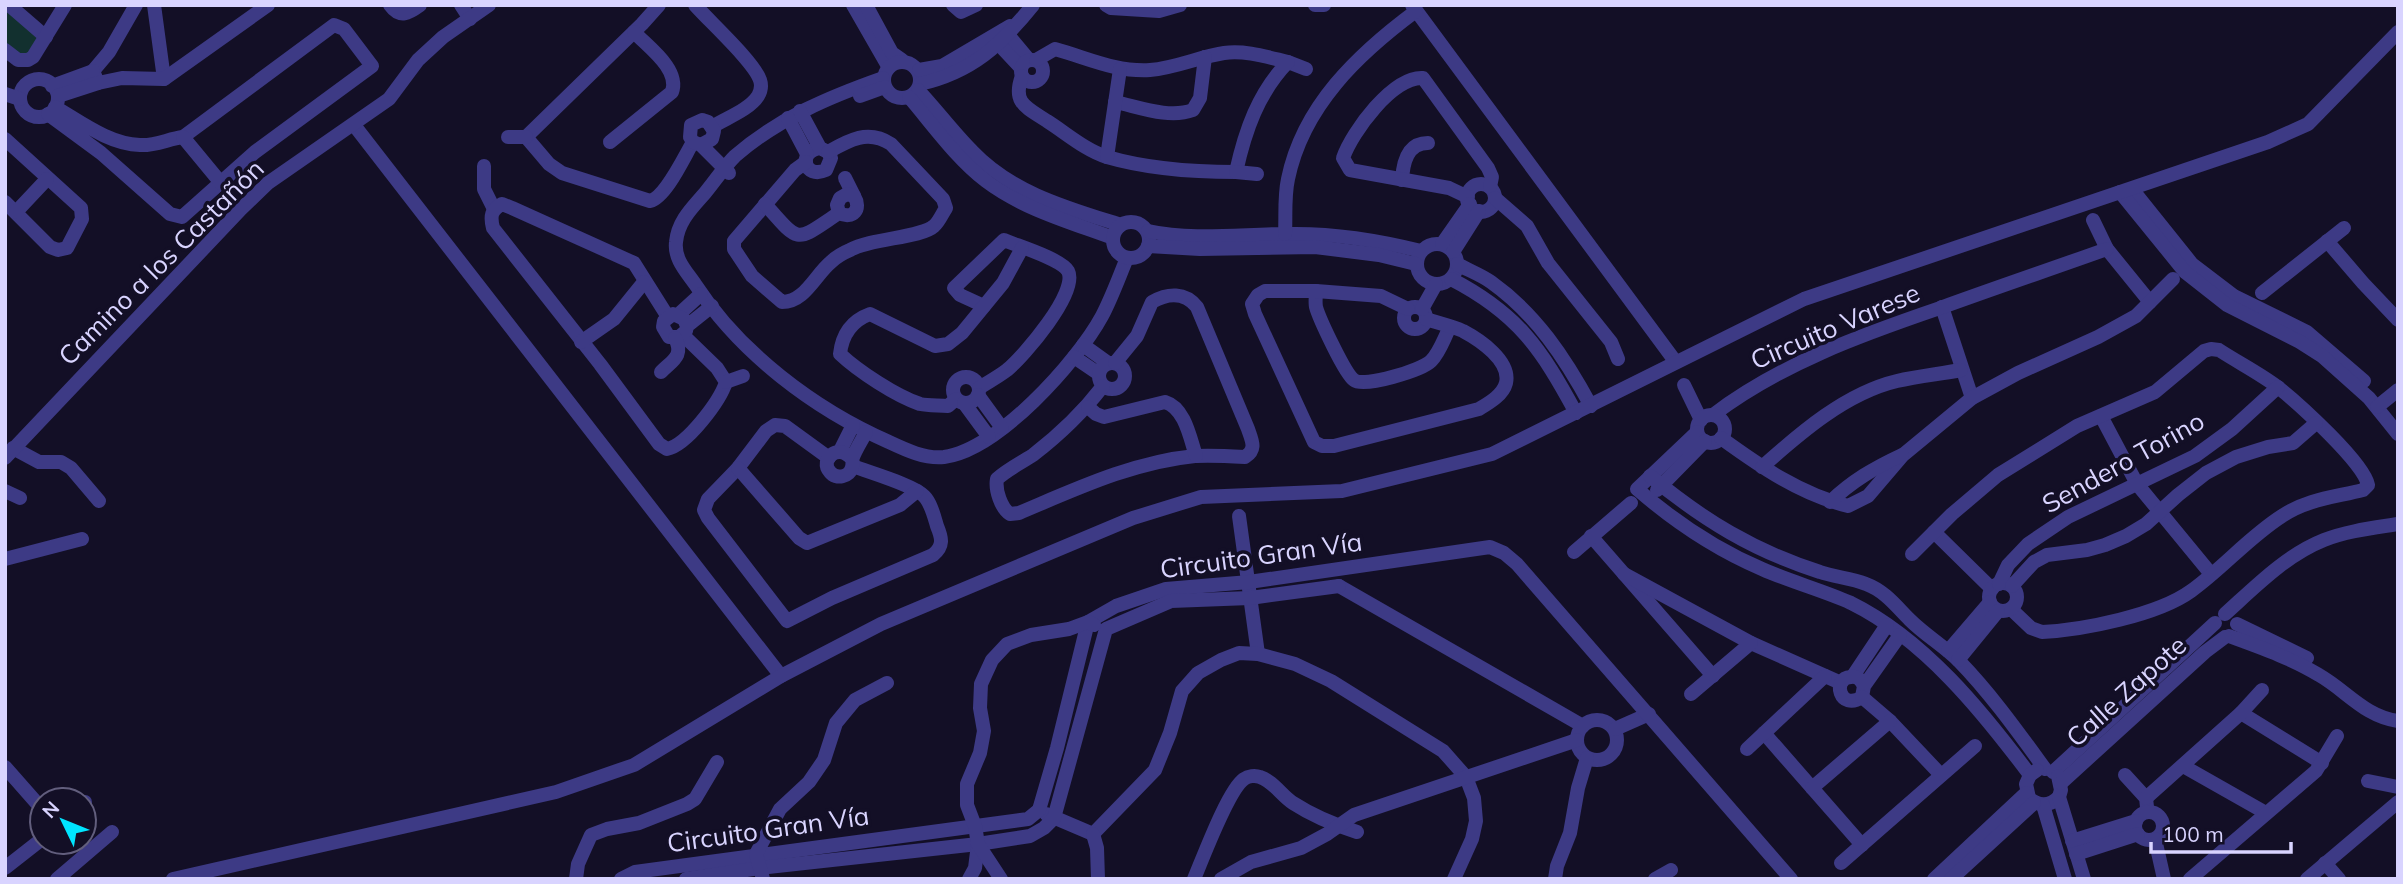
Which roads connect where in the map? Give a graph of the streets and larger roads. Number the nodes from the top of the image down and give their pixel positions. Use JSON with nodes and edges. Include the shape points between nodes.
{"nodes":[{"id":1,"x":9,"y":5,"type":"edge"},
{"id":2,"x":65,"y":5,"type":"edge"},
{"id":3,"x":136,"y":5,"type":"edge"},
{"id":4,"x":155,"y":5,"type":"edge"},
{"id":5,"x":268,"y":5,"type":"edge"},
{"id":6,"x":390,"y":5,"type":"edge"},
{"id":7,"x":420,"y":5,"type":"edge"},
{"id":8,"x":461,"y":5,"type":"edge"},
{"id":9,"x":659,"y":5,"type":"edge"},
{"id":10,"x":695,"y":5,"type":"edge"},
{"id":11,"x":853,"y":5,"type":"edge"},
{"id":12,"x":866,"y":5,"type":"edge"},
{"id":13,"x":976,"y":5,"type":"edge"},
{"id":14,"x":1033,"y":5,"type":"edge"},
{"id":15,"x":1106,"y":5,"type":"edge"},
{"id":16,"x":1180,"y":5,"type":"edge"},
{"id":17,"x":1315,"y":5,"type":"edge"},
{"id":18,"x":1324,"y":5,"type":"edge"},
{"id":19,"x":486,"y":6,"type":"edge"},
{"id":20,"x":1414,"y":8,"type":"edge"},
{"id":21,"x":958,"y":14,"type":"edge"},
{"id":22,"x":470,"y":19,"type":"junction"},
{"id":23,"x":634,"y":32,"type":"junction"},
{"id":24,"x":2398,"y":33,"type":"edge"},
{"id":25,"x":46,"y":37,"type":"junction"},
{"id":26,"x":1001,"y":37,"type":"junction"},
{"id":27,"x":5,"y":50,"type":"edge"},
{"id":28,"x":1205,"y":57,"type":"junction"},
{"id":29,"x":1288,"y":62,"type":"junction"},
{"id":30,"x":1027,"y":66,"type":"junction"},
{"id":31,"x":1120,"y":69,"type":"junction"},
{"id":32,"x":1306,"y":69,"type":"dead end"},
{"id":33,"x":889,"y":73,"type":"junction"},
{"id":34,"x":95,"y":77,"type":"junction"},
{"id":35,"x":164,"y":79,"type":"junction"},
{"id":36,"x":916,"y":85,"type":"junction"},
{"id":37,"x":5,"y":94,"type":"edge"},
{"id":38,"x":20,"y":99,"type":"junction"},
{"id":39,"x":53,"y":101,"type":"junction"},
{"id":40,"x":1115,"y":102,"type":"junction"},
{"id":41,"x":796,"y":118,"type":"junction"},
{"id":42,"x":354,"y":125,"type":"junction"},
{"id":43,"x":713,"y":131,"type":"junction"},
{"id":44,"x":183,"y":137,"type":"junction"},
{"id":45,"x":508,"y":137,"type":"dead end"},
{"id":46,"x":526,"y":137,"type":"junction"},
{"id":47,"x":111,"y":139,"type":"junction"},
{"id":48,"x":7,"y":142,"type":"edge"},
{"id":49,"x":610,"y":142,"type":"dead end"},
{"id":50,"x":697,"y":143,"type":"junction"},
{"id":51,"x":1428,"y":144,"type":"dead end"},
{"id":52,"x":101,"y":153,"type":"junction"},
{"id":53,"x":815,"y":154,"type":"junction"},
{"id":54,"x":1107,"y":157,"type":"junction"},
{"id":55,"x":732,"y":165,"type":"junction"},
{"id":56,"x":484,"y":166,"type":"dead end"},
{"id":57,"x":1236,"y":172,"type":"junction"},
{"id":58,"x":1257,"y":174,"type":"dead end"},
{"id":59,"x":845,"y":178,"type":"dead end"},
{"id":60,"x":47,"y":179,"type":"junction"},
{"id":61,"x":1402,"y":180,"type":"junction"},
{"id":62,"x":221,"y":183,"type":"junction"},
{"id":63,"x":2126,"y":191,"type":"junction"},
{"id":64,"x":1493,"y":192,"type":"junction"},
{"id":65,"x":765,"y":204,"type":"junction"},
{"id":66,"x":1472,"y":204,"type":"junction"},
{"id":67,"x":11,"y":207,"type":"edge"},
{"id":68,"x":494,"y":209,"type":"junction"},
{"id":69,"x":2093,"y":220,"type":"dead end"},
{"id":70,"x":1121,"y":225,"type":"junction"},
{"id":71,"x":2344,"y":228,"type":"dead end"},
{"id":72,"x":1285,"y":234,"type":"junction"},
{"id":73,"x":1113,"y":238,"type":"junction"},
{"id":74,"x":1148,"y":239,"type":"junction"},
{"id":75,"x":2327,"y":241,"type":"junction"},
{"id":76,"x":1023,"y":248,"type":"junction"},
{"id":77,"x":2107,"y":249,"type":"junction"},
{"id":78,"x":1451,"y":253,"type":"junction"},
{"id":79,"x":1127,"y":258,"type":"junction"},
{"id":80,"x":1419,"y":258,"type":"junction"},
{"id":81,"x":1422,"y":278,"type":"junction"},
{"id":82,"x":1451,"y":279,"type":"junction"},
{"id":83,"x":2173,"y":279,"type":"dead end"},
{"id":84,"x":644,"y":282,"type":"junction"},
{"id":85,"x":1436,"y":284,"type":"junction"},
{"id":86,"x":1316,"y":291,"type":"junction"},
{"id":87,"x":2262,"y":293,"type":"dead end"},
{"id":88,"x":701,"y":294,"type":"junction"},
{"id":89,"x":2150,"y":302,"type":"junction"},
{"id":90,"x":712,"y":306,"type":"junction"},
{"id":91,"x":984,"y":306,"type":"junction"},
{"id":92,"x":1942,"y":307,"type":"junction"},
{"id":93,"x":1418,"y":311,"type":"junction"},
{"id":94,"x":2398,"y":320,"type":"edge"},
{"id":95,"x":678,"y":326,"type":"junction"},
{"id":96,"x":1450,"y":327,"type":"junction"},
{"id":97,"x":581,"y":342,"type":"junction"},
{"id":98,"x":1078,"y":351,"type":"junction"},
{"id":99,"x":1618,"y":359,"type":"dead end"},
{"id":100,"x":1675,"y":361,"type":"junction"},
{"id":101,"x":1961,"y":370,"type":"junction"},
{"id":102,"x":661,"y":372,"type":"dead end"},
{"id":103,"x":1106,"y":372,"type":"junction"},
{"id":104,"x":743,"y":376,"type":"dead end"},
{"id":105,"x":726,"y":382,"type":"junction"},
{"id":106,"x":1684,"y":385,"type":"dead end"},
{"id":107,"x":2278,"y":387,"type":"junction"},
{"id":108,"x":2398,"y":390,"type":"edge"},
{"id":109,"x":978,"y":392,"type":"junction"},
{"id":110,"x":1972,"y":398,"type":"junction"},
{"id":111,"x":960,"y":401,"type":"junction"},
{"id":112,"x":1591,"y":406,"type":"junction"},
{"id":113,"x":1088,"y":407,"type":"junction"},
{"id":114,"x":2389,"y":410,"type":"edge"},
{"id":115,"x":1576,"y":413,"type":"junction"},
{"id":116,"x":2101,"y":416,"type":"junction"},
{"id":117,"x":2316,"y":423,"type":"junction"},
{"id":118,"x":1704,"y":427,"type":"junction"},
{"id":119,"x":1002,"y":428,"type":"junction"},
{"id":120,"x":859,"y":429,"type":"junction"},
{"id":121,"x":2398,"y":434,"type":"edge"},
{"id":122,"x":989,"y":437,"type":"junction"},
{"id":123,"x":1721,"y":438,"type":"junction"},
{"id":124,"x":9,"y":453,"type":"edge"},
{"id":125,"x":1903,"y":455,"type":"junction"},
{"id":126,"x":1196,"y":456,"type":"junction"},
{"id":127,"x":843,"y":459,"type":"junction"},
{"id":128,"x":1762,"y":467,"type":"junction"},
{"id":129,"x":738,"y":468,"type":"junction"},
{"id":130,"x":1656,"y":480,"type":"junction"},
{"id":131,"x":2137,"y":484,"type":"junction"},
{"id":132,"x":5,"y":491,"type":"edge"},
{"id":133,"x":917,"y":491,"type":"junction"},
{"id":134,"x":1634,"y":496,"type":"junction"},
{"id":135,"x":20,"y":498,"type":"dead end"},
{"id":136,"x":1649,"y":499,"type":"junction"},
{"id":137,"x":99,"y":501,"type":"dead end"},
{"id":138,"x":1830,"y":502,"type":"junction"},
{"id":139,"x":2158,"y":512,"type":"junction"},
{"id":140,"x":1239,"y":516,"type":"dead end"},
{"id":141,"x":2398,"y":524,"type":"edge"},
{"id":142,"x":1934,"y":532,"type":"junction"},
{"id":143,"x":2398,"y":534,"type":"edge"},
{"id":144,"x":1591,"y":536,"type":"junction"},
{"id":145,"x":82,"y":539,"type":"dead end"},
{"id":146,"x":1574,"y":552,"type":"dead end"},
{"id":147,"x":1912,"y":554,"type":"dead end"},
{"id":148,"x":5,"y":559,"type":"edge"},
{"id":149,"x":1337,"y":570,"type":"junction"},
{"id":150,"x":2211,"y":574,"type":"junction"},
{"id":151,"x":1624,"y":575,"type":"junction"},
{"id":152,"x":1249,"y":582,"type":"junction"},
{"id":153,"x":1865,"y":583,"type":"junction"},
{"id":154,"x":1339,"y":586,"type":"junction"},
{"id":155,"x":1881,"y":592,"type":"junction"},
{"id":156,"x":2000,"y":597,"type":"junction"},
{"id":157,"x":1250,"y":598,"type":"junction"},
{"id":158,"x":1853,"y":604,"type":"junction"},
{"id":159,"x":1868,"y":614,"type":"junction"},
{"id":160,"x":1088,"y":622,"type":"junction"},
{"id":161,"x":1887,"y":625,"type":"junction"},
{"id":162,"x":2228,"y":626,"type":"junction"},
{"id":163,"x":1106,"y":629,"type":"junction"},
{"id":164,"x":1900,"y":635,"type":"junction"},
{"id":165,"x":1751,"y":643,"type":"junction"},
{"id":166,"x":1258,"y":654,"type":"junction"},
{"id":167,"x":1953,"y":655,"type":"junction"},
{"id":168,"x":781,"y":676,"type":"junction"},
{"id":169,"x":1713,"y":676,"type":"junction"},
{"id":170,"x":1825,"y":676,"type":"junction"},
{"id":171,"x":1847,"y":680,"type":"junction"},
{"id":172,"x":887,"y":682,"type":"dead end"},
{"id":173,"x":2262,"y":690,"type":"dead end"},
{"id":174,"x":1863,"y":691,"type":"junction"},
{"id":175,"x":1691,"y":694,"type":"dead end"},
{"id":176,"x":2398,"y":712,"type":"edge"},
{"id":177,"x":2241,"y":713,"type":"junction"},
{"id":178,"x":1649,"y":714,"type":"junction"},
{"id":179,"x":1890,"y":721,"type":"junction"},
{"id":180,"x":2398,"y":721,"type":"edge"},
{"id":181,"x":1583,"y":726,"type":"junction"},
{"id":182,"x":1615,"y":729,"type":"junction"},
{"id":183,"x":1764,"y":733,"type":"junction"},
{"id":184,"x":2337,"y":736,"type":"dead end"},
{"id":185,"x":1577,"y":740,"type":"junction"},
{"id":186,"x":1975,"y":746,"type":"dead end"},
{"id":187,"x":1064,"y":749,"type":"junction"},
{"id":188,"x":1747,"y":749,"type":"dead end"},
{"id":189,"x":1587,"y":758,"type":"junction"},
{"id":190,"x":717,"y":762,"type":"dead end"},
{"id":191,"x":2322,"y":763,"type":"junction"},
{"id":192,"x":2183,"y":766,"type":"junction"},
{"id":193,"x":7,"y":774,"type":"edge"},
{"id":194,"x":1941,"y":775,"type":"junction"},
{"id":195,"x":2030,"y":775,"type":"junction"},
{"id":196,"x":2124,"y":775,"type":"dead end"},
{"id":197,"x":1466,"y":777,"type":"junction"},
{"id":198,"x":2055,"y":780,"type":"junction"},
{"id":199,"x":2368,"y":781,"type":"dead end"},
{"id":200,"x":2398,"y":787,"type":"edge"},
{"id":201,"x":1812,"y":788,"type":"junction"},
{"id":202,"x":28,"y":795,"type":"edge"},
{"id":203,"x":2034,"y":800,"type":"junction"},
{"id":204,"x":2398,"y":802,"type":"edge"},
{"id":205,"x":1039,"y":810,"type":"junction"},
{"id":206,"x":2266,"y":813,"type":"junction"},
{"id":207,"x":2142,"y":816,"type":"junction"},
{"id":208,"x":1054,"y":818,"type":"junction"},
{"id":209,"x":1337,"y":825,"type":"junction"},
{"id":210,"x":975,"y":826,"type":"junction"},
{"id":211,"x":112,"y":832,"type":"dead end"},
{"id":212,"x":1357,"y":832,"type":"dead end"},
{"id":213,"x":1093,"y":834,"type":"junction"},
{"id":214,"x":2155,"y":839,"type":"junction"},
{"id":215,"x":978,"y":844,"type":"junction"},
{"id":216,"x":1862,"y":845,"type":"junction"},
{"id":217,"x":2074,"y":848,"type":"junction"},
{"id":218,"x":28,"y":850,"type":"edge"},
{"id":219,"x":1841,"y":863,"type":"dead end"},
{"id":220,"x":2325,"y":863,"type":"junction"},
{"id":221,"x":760,"y":867,"type":"edge"},
{"id":222,"x":5,"y":868,"type":"edge"},
{"id":223,"x":1671,"y":870,"type":"dead end"},
{"id":224,"x":972,"y":873,"type":"edge"},
{"id":225,"x":998,"y":874,"type":"edge"},
{"id":226,"x":1782,"y":875,"type":"edge"},
{"id":227,"x":57,"y":879,"type":"edge"},
{"id":228,"x":173,"y":879,"type":"edge"},
{"id":229,"x":576,"y":879,"type":"edge"},
{"id":230,"x":621,"y":879,"type":"edge"},
{"id":231,"x":686,"y":879,"type":"edge"},
{"id":232,"x":1098,"y":879,"type":"edge"},
{"id":233,"x":1194,"y":879,"type":"edge"},
{"id":234,"x":1221,"y":879,"type":"edge"},
{"id":235,"x":1454,"y":879,"type":"edge"},
{"id":236,"x":1555,"y":879,"type":"edge"},
{"id":237,"x":1655,"y":879,"type":"edge"},
{"id":238,"x":1934,"y":879,"type":"edge"},
{"id":239,"x":1951,"y":879,"type":"edge"},
{"id":240,"x":2065,"y":879,"type":"edge"},
{"id":241,"x":2084,"y":879,"type":"edge"},
{"id":242,"x":2164,"y":879,"type":"edge"},
{"id":243,"x":2190,"y":879,"type":"edge"},
{"id":244,"x":2307,"y":879,"type":"edge"},
{"id":245,"x":2339,"y":879,"type":"edge"}],
"edges":[{"from":1,"to":25,"type":"street"},
{"from":2,"to":25,"type":"street"},
{"from":3,"to":34,"type":"street"},
{"from":4,"to":35,"type":"street"},
{"from":5,"to":35,"type":"street"},
{"from":6,"to":7,"type":"street","via":[[407,14]]},
{"from":8,"to":22,"type":"street"},
{"from":9,"to":23,"type":"street"},
{"from":10,"to":43,"type":"street","via":[[760,77],[757,97]]},
{"from":11,"to":33,"type":"street"},
{"from":12,"to":33,"type":"street","via":[[892,52]]},
{"from":13,"to":21,"type":"street"},
{"from":14,"to":26,"type":"street"},
{"from":15,"to":16,"type":"street","via":[[1159,11]]},
{"from":17,"to":18,"type":"street"},
{"from":19,"to":22,"type":"street","name":"Camino a los Castañón"},
{"from":20,"to":72,"type":"street","via":[[1351,65],[1321,101],[1298,140],[1287,182]]},
{"from":20,"to":100,"type":"street"},
{"from":22,"to":42,"type":"street","name":"Camino a los Castañón","via":[[443,37],[418,60],[389,99]]},
{"from":23,"to":46,"type":"street"},
{"from":23,"to":49,"type":"street","via":[[668,69],[674,84],[672,92]]},
{"from":24,"to":63,"type":"street","via":[[2308,124]]},
{"from":25,"to":27,"type":"street","via":[[29,60],[18,60]]},
{"from":26,"to":30,"type":"street"},
{"from":26,"to":36,"type":"street","via":[[942,66]]},
{"from":28,"to":29,"type":"street","via":[[1249,53]]},
{"from":28,"to":31,"type":"street","via":[[1167,68]]},
{"from":28,"to":40,"type":"street","via":[[1200,98],[1193,110],[1173,113]]},
{"from":29,"to":32,"type":"street"},
{"from":29,"to":57,"type":"street","via":[[1263,93]]},
{"from":30,"to":31,"type":"street","via":[[1055,49]]},
{"from":30,"to":54,"type":"street","via":[[1017,88],[1021,103]]},
{"from":31,"to":40,"type":"street"},
{"from":33,"to":36,"type":"street","via":[[911,64]]},
{"from":33,"to":36,"type":"street","via":[[891,94],[900,98]]},
{"from":33,"to":41,"type":"street","via":[[822,100]]},
{"from":34,"to":35,"type":"street"},
{"from":34,"to":39,"type":"street"},
{"from":36,"to":70,"type":"street","via":[[972,152],[1017,186],[1047,201]]},
{"from":36,"to":73,"type":"street","via":[[965,163],[987,181],[1043,213]]},
{"from":37,"to":38,"type":"street"},
{"from":38,"to":39,"type":"street","via":[[23,108],[39,117]]},
{"from":38,"to":39,"type":"street","via":[[31,80],[42,80]]},
{"from":39,"to":47,"type":"street"},
{"from":39,"to":52,"type":"street"},
{"from":40,"to":54,"type":"street"},
{"from":41,"to":53,"type":"street"},
{"from":41,"to":55,"type":"street"},
{"from":42,"to":124,"type":"street","name":"Camino a los Castañón","via":[[268,183]]},
{"from":42,"to":168,"type":"street"},
{"from":43,"to":50,"type":"street","via":[[709,142]]},
{"from":43,"to":50,"type":"street","via":[[702,120],[691,125],[689,131]]},
{"from":43,"to":55,"type":"street"},
{"from":44,"to":47,"type":"street","via":[[138,145]]},
{"from":44,"to":62,"type":"street"},
{"from":44,"to":62,"type":"street","via":[[330,26],[344,29],[372,66],[255,152]]},
{"from":45,"to":46,"type":"street"},
{"from":46,"to":50,"type":"street","via":[[562,173],[650,201],[657,199]]},
{"from":47,"to":52,"type":"street"},
{"from":48,"to":60,"type":"street"},
{"from":50,"to":55,"type":"street"},
{"from":51,"to":61,"type":"street","via":[[1419,144],[1408,153]]},
{"from":52,"to":62,"type":"street","via":[[176,217],[189,212]]},
{"from":53,"to":65,"type":"street"},
{"from":53,"to":65,"type":"street","via":[[850,139],[884,139],[943,199],[946,208],[925,231],[849,250],[830,262],[798,297],[782,302],[752,276],[734,249],[734,241]]},
{"from":54,"to":57,"type":"street","via":[[1184,171]]},
{"from":55,"to":88,"type":"street","via":[[679,229],[677,257]]},
{"from":56,"to":68,"type":"street","via":[[484,189]]},
{"from":57,"to":58,"type":"street"},
{"from":59,"to":65,"type":"street","via":[[858,209],[853,215],[839,212],[806,234],[791,233]]},
{"from":60,"to":67,"type":"street"},
{"from":60,"to":67,"type":"street","via":[[83,212],[67,248],[50,247]]},
{"from":61,"to":64,"type":"street","via":[[1350,170],[1343,158],[1355,131],[1373,109],[1420,78],[1426,80],[1488,168]]},
{"from":61,"to":66,"type":"street","via":[[1449,188]]},
{"from":63,"to":100,"type":"street","via":[[1804,299]]},
{"from":63,"to":114,"type":"street","via":[[2192,264],[2234,296],[2308,332],[2351,368]]},
{"from":64,"to":66,"type":"street","via":[[1488,210]]},
{"from":64,"to":66,"type":"street","via":[[1478,184],[1471,189]]},
{"from":64,"to":99,"type":"street","via":[[1527,226],[1548,263],[1594,317]]},
{"from":66,"to":78,"type":"street"},
{"from":68,"to":84,"type":"street","via":[[502,204],[634,262]]},
{"from":68,"to":97,"type":"street","via":[[490,217],[493,228]]},
{"from":69,"to":77,"type":"street"},
{"from":70,"to":73,"type":"street"},
{"from":70,"to":74,"type":"street","via":[[1136,222]]},
{"from":71,"to":75,"type":"street"},
{"from":72,"to":74,"type":"street"},
{"from":72,"to":80,"type":"street","via":[[1367,239]]},
{"from":73,"to":79,"type":"street","via":[[1118,253]]},
{"from":74,"to":79,"type":"street","via":[[1142,255]]},
{"from":74,"to":80,"type":"street","via":[[1199,249],[1315,247]]},
{"from":75,"to":87,"type":"street"},
{"from":75,"to":94,"type":"street"},
{"from":76,"to":91,"type":"street"},
{"from":76,"to":91,"type":"street","via":[[1004,240],[947,289]]},
{"from":76,"to":109,"type":"street","via":[[1062,264],[1070,283],[1062,303],[1028,348]]},
{"from":77,"to":89,"type":"street"},
{"from":77,"to":92,"type":"street","name":"Circuito Varese"},
{"from":78,"to":80,"type":"street","via":[[1432,244]]},
{"from":78,"to":82,"type":"street"},
{"from":78,"to":112,"type":"street","via":[[1490,280],[1543,328]]},
{"from":79,"to":98,"type":"street","via":[[1101,317]]},
{"from":80,"to":81,"type":"street"},
{"from":81,"to":85,"type":"street"},
{"from":81,"to":93,"type":"street"},
{"from":82,"to":85,"type":"street"},
{"from":82,"to":115,"type":"street","via":[[1481,294],[1531,339]]},
{"from":83,"to":89,"type":"street"},
{"from":84,"to":95,"type":"street"},
{"from":84,"to":97,"type":"street","via":[[614,319]]},
{"from":85,"to":93,"type":"street"},
{"from":86,"to":93,"type":"street","via":[[1381,296]]},
{"from":86,"to":96,"type":"street","via":[[1317,310],[1346,371],[1361,383],[1423,367],[1432,360]]},
{"from":86,"to":96,"type":"street","via":[[1265,290],[1252,304],[1311,438],[1322,446],[1479,409],[1493,400],[1506,386],[1507,374],[1500,361],[1483,343]]},
{"from":88,"to":90,"type":"street"},
{"from":88,"to":95,"type":"street"},
{"from":89,"to":110,"type":"street","via":[[2136,316],[2098,337]]},
{"from":90,"to":95,"type":"street"},
{"from":90,"to":120,"type":"street","via":[[747,346],[790,383]]},
{"from":91,"to":111,"type":"street","via":[[948,344],[935,346],[870,314],[859,318],[842,339],[840,354],[889,388],[921,404]]},
{"from":92,"to":101,"type":"street","name":"Circuito Varese"},
{"from":92,"to":118,"type":"street","name":"Circuito Varese","via":[[1801,362],[1737,397]]},
{"from":93,"to":96,"type":"street"},
{"from":95,"to":102,"type":"street","via":[[679,354]]},
{"from":95,"to":105,"type":"street"},
{"from":97,"to":105,"type":"street","via":[[670,455],[722,395]]},
{"from":98,"to":103,"type":"street"},
{"from":98,"to":119,"type":"street","via":[[1048,388]]},
{"from":100,"to":112,"type":"street"},
{"from":101,"to":110,"type":"street","name":"Circuito Varese"},
{"from":101,"to":128,"type":"street","via":[[1895,382],[1851,400],[1803,430]]},
{"from":103,"to":113,"type":"street"},
{"from":103,"to":126,"type":"street","via":[[1137,336],[1152,302],[1171,295],[1192,301],[1254,445],[1245,457]]},
{"from":104,"to":105,"type":"street"},
{"from":106,"to":118,"type":"street"},
{"from":107,"to":116,"type":"street","via":[[2211,348],[2155,391]]},
{"from":107,"to":117,"type":"street"},
{"from":107,"to":131,"type":"street","name":"Sendero Torino","via":[[2195,456]]},
{"from":108,"to":114,"type":"street"},
{"from":109,"to":111,"type":"street","via":[[972,401]]},
{"from":109,"to":111,"type":"street","via":[[971,377],[957,380],[953,392]]},
{"from":109,"to":119,"type":"street"},
{"from":110,"to":125,"type":"street"},
{"from":111,"to":122,"type":"street"},
{"from":112,"to":115,"type":"street"},
{"from":113,"to":126,"type":"street","via":[[1104,417],[1165,402],[1173,405],[1180,412]]},
{"from":113,"to":126,"type":"street","via":[[997,480],[995,487],[1010,514],[1116,473]]},
{"from":114,"to":121,"type":"street"},
{"from":115,"to":168,"type":"street","via":[[1493,453],[1342,491],[1201,497],[1133,517],[881,624]]},
{"from":116,"to":131,"type":"street"},
{"from":116,"to":142,"type":"street","via":[[1998,475]]},
{"from":117,"to":139,"type":"street","name":"Sendero Torino","via":[[2293,443],[2236,457],[2206,473]]},
{"from":117,"to":150,"type":"street","via":[[2353,459],[2368,485],[2283,515]]},
{"from":118,"to":123,"type":"street","via":[[1713,442]]},
{"from":118,"to":123,"type":"street","via":[[1723,422]]},
{"from":118,"to":130,"type":"street","name":"Circuito Varese"},
{"from":119,"to":122,"type":"street"},
{"from":120,"to":122,"type":"street","via":[[909,452],[932,457],[959,454]]},
{"from":120,"to":127,"type":"street"},
{"from":123,"to":128,"type":"street"},
{"from":124,"to":137,"type":"street","via":[[39,462],[61,461]]},
{"from":125,"to":138,"type":"street","via":[[1851,482]]},
{"from":125,"to":138,"type":"street","via":[[1859,502],[1848,506]]},
{"from":127,"to":129,"type":"street","via":[[785,426],[775,425]]},
{"from":127,"to":133,"type":"street"},
{"from":128,"to":138,"type":"street"},
{"from":129,"to":133,"type":"street","via":[[807,543],[900,505]]},
{"from":129,"to":133,"type":"street","via":[[709,499],[705,510],[787,621],[940,549],[942,540],[929,504]]},
{"from":130,"to":134,"type":"street"},
{"from":130,"to":136,"type":"street"},
{"from":130,"to":153,"type":"street","via":[[1703,518],[1751,545],[1820,572]]},
{"from":131,"to":139,"type":"street"},
{"from":131,"to":156,"type":"street","name":"Sendero Torino","via":[[2068,517],[2028,544],[2008,565]]},
{"from":132,"to":135,"type":"street"},
{"from":134,"to":136,"type":"street"},
{"from":134,"to":144,"type":"street"},
{"from":136,"to":158,"type":"street","via":[[1716,547]]},
{"from":139,"to":150,"type":"street"},
{"from":139,"to":156,"type":"street","name":"Sendero Torino","via":[[2146,524],[2105,545],[2047,555]]},
{"from":140,"to":152,"type":"street"},
{"from":141,"to":162,"type":"street","name":"Calle Zapote","via":[[2324,540],[2298,553],[2269,576]]},
{"from":142,"to":147,"type":"street"},
{"from":142,"to":156,"type":"street"},
{"from":143,"to":162,"type":"street","name":"Calle Zapote","via":[[2326,548],[2275,582]]},
{"from":144,"to":146,"type":"street"},
{"from":144,"to":151,"type":"street"},
{"from":145,"to":148,"type":"street"},
{"from":149,"to":152,"type":"street","name":"Circuito Gran Vía"},
{"from":149,"to":154,"type":"street"},
{"from":149,"to":178,"type":"street","name":"Circuito Gran Vía","via":[[1490,547],[1504,553]]},
{"from":150,"to":156,"type":"street","via":[[2171,602],[2126,618],[2056,631],[2031,628]]},
{"from":151,"to":165,"type":"street"},
{"from":151,"to":169,"type":"street"},
{"from":152,"to":157,"type":"street"},
{"from":152,"to":160,"type":"street","name":"Circuito Gran Vía","via":[[1166,589],[1116,606]]},
{"from":153,"to":155,"type":"street"},
{"from":153,"to":158,"type":"street"},
{"from":154,"to":157,"type":"street","name":"Circuito Gran Vía"},
{"from":154,"to":181,"type":"street"},
{"from":155,"to":159,"type":"street"},
{"from":155,"to":167,"type":"street"},
{"from":156,"to":167,"type":"street","name":"Sendero Torino"},
{"from":157,"to":163,"type":"street","name":"Circuito Gran Vía","via":[[1171,601]]},
{"from":157,"to":166,"type":"street"},
{"from":158,"to":159,"type":"street"},
{"from":159,"to":161,"type":"street"},
{"from":160,"to":163,"type":"street"},
{"from":160,"to":187,"type":"street"},
{"from":160,"to":210,"type":"street","name":"Circuito Gran Vía","via":[[1007,644],[992,660],[981,684],[984,731],[980,753],[967,784],[967,805]]},
{"from":161,"to":164,"type":"street"},
{"from":161,"to":171,"type":"street"},
{"from":162,"to":176,"type":"street","via":[[2312,660],[2374,704]]},
{"from":162,"to":180,"type":"street","via":[[2323,677],[2370,713]]},
{"from":162,"to":198,"type":"street","name":"Calle Zapote","via":[[2205,652]]},
{"from":163,"to":187,"type":"street"},
{"from":164,"to":174,"type":"street"},
{"from":164,"to":195,"type":"street","via":[[1986,716]]},
{"from":165,"to":169,"type":"street"},
{"from":165,"to":170,"type":"street"},
{"from":166,"to":197,"type":"street","via":[[1331,681],[1443,751]]},
{"from":166,"to":213,"type":"street","via":[[1239,653],[1198,673],[1182,691],[1155,770]]},
{"from":167,"to":198,"type":"street"},
{"from":168,"to":228,"type":"street","via":[[634,765],[556,792]]},
{"from":169,"to":175,"type":"street"},
{"from":170,"to":171,"type":"street"},
{"from":170,"to":183,"type":"street"},
{"from":171,"to":174,"type":"street","via":[[1860,679]]},
{"from":171,"to":174,"type":"street","via":[[1839,690],[1842,697],[1856,701]]},
{"from":172,"to":221,"type":"street","via":[[855,700],[836,723],[824,760],[809,782],[780,809]]},
{"from":173,"to":177,"type":"street"},
{"from":174,"to":179,"type":"street"},
{"from":177,"to":191,"type":"street"},
{"from":177,"to":192,"type":"street"},
{"from":178,"to":182,"type":"street"},
{"from":178,"to":226,"type":"street","name":"Circuito Gran Vía"},
{"from":179,"to":194,"type":"street"},
{"from":179,"to":201,"type":"street"},
{"from":181,"to":182,"type":"street","via":[[1602,720]]},
{"from":181,"to":185,"type":"street"},
{"from":182,"to":189,"type":"street","via":[[1618,740],[1612,754],[1597,760]]},
{"from":183,"to":188,"type":"street"},
{"from":183,"to":201,"type":"street"},
{"from":184,"to":191,"type":"street"},
{"from":185,"to":189,"type":"street"},
{"from":185,"to":197,"type":"street"},
{"from":186,"to":194,"type":"street"},
{"from":187,"to":205,"type":"street"},
{"from":187,"to":208,"type":"street"},
{"from":189,"to":236,"type":"street"},
{"from":190,"to":229,"type":"street","via":[[695,799],[687,804],[591,835]]},
{"from":191,"to":206,"type":"street"},
{"from":192,"to":206,"type":"street"},
{"from":192,"to":207,"type":"street"},
{"from":193,"to":202,"type":"street"},
{"from":194,"to":216,"type":"street"},
{"from":195,"to":198,"type":"street","via":[[2037,770]]},
{"from":195,"to":203,"type":"street","via":[[2026,783]]},
{"from":196,"to":207,"type":"street"},
{"from":197,"to":209,"type":"street"},
{"from":197,"to":235,"type":"street","via":[[1476,821]]},
{"from":198,"to":203,"type":"street","via":[[2049,804]]},
{"from":198,"to":217,"type":"street"},
{"from":199,"to":200,"type":"street"},
{"from":201,"to":216,"type":"street"},
{"from":203,"to":238,"type":"street"},
{"from":203,"to":239,"type":"street"},
{"from":203,"to":240,"type":"street"},
{"from":204,"to":220,"type":"street"},
{"from":205,"to":208,"type":"street"},
{"from":205,"to":210,"type":"street","name":"Circuito Gran Vía","via":[[1028,819]]},
{"from":206,"to":243,"type":"street"},
{"from":207,"to":214,"type":"street","via":[[2145,839]]},
{"from":207,"to":214,"type":"street","via":[[2156,813],[2162,820],[2163,828]]},
{"from":207,"to":217,"type":"street"},
{"from":208,"to":213,"type":"street"},
{"from":208,"to":215,"type":"street","name":"Circuito Gran Vía","via":[[1030,836]]},
{"from":209,"to":212,"type":"street"},
{"from":209,"to":233,"type":"street","via":[[1292,803],[1259,776],[1247,777],[1230,798]]},
{"from":209,"to":234,"type":"street","via":[[1301,848],[1251,862]]},
{"from":210,"to":215,"type":"street","name":"Circuito Gran Vía"},
{"from":210,"to":221,"type":"street","name":"Circuito Gran Vía"},
{"from":211,"to":227,"type":"street"},
{"from":213,"to":232,"type":"street"},
{"from":214,"to":242,"type":"street"},
{"from":215,"to":221,"type":"street","name":"Circuito Gran Vía"},
{"from":215,"to":224,"type":"street"},
{"from":215,"to":225,"type":"street"},
{"from":216,"to":219,"type":"street"},
{"from":217,"to":241,"type":"street"},
{"from":218,"to":222,"type":"street"},
{"from":220,"to":244,"type":"street"},
{"from":220,"to":245,"type":"street"},
{"from":221,"to":230,"type":"street","name":"Circuito Gran Vía","via":[[635,872]]},
{"from":221,"to":231,"type":"street","name":"Circuito Gran Vía"},
{"from":223,"to":237,"type":"street"},
{"from":224,"to":225,"type":"street"}]}
